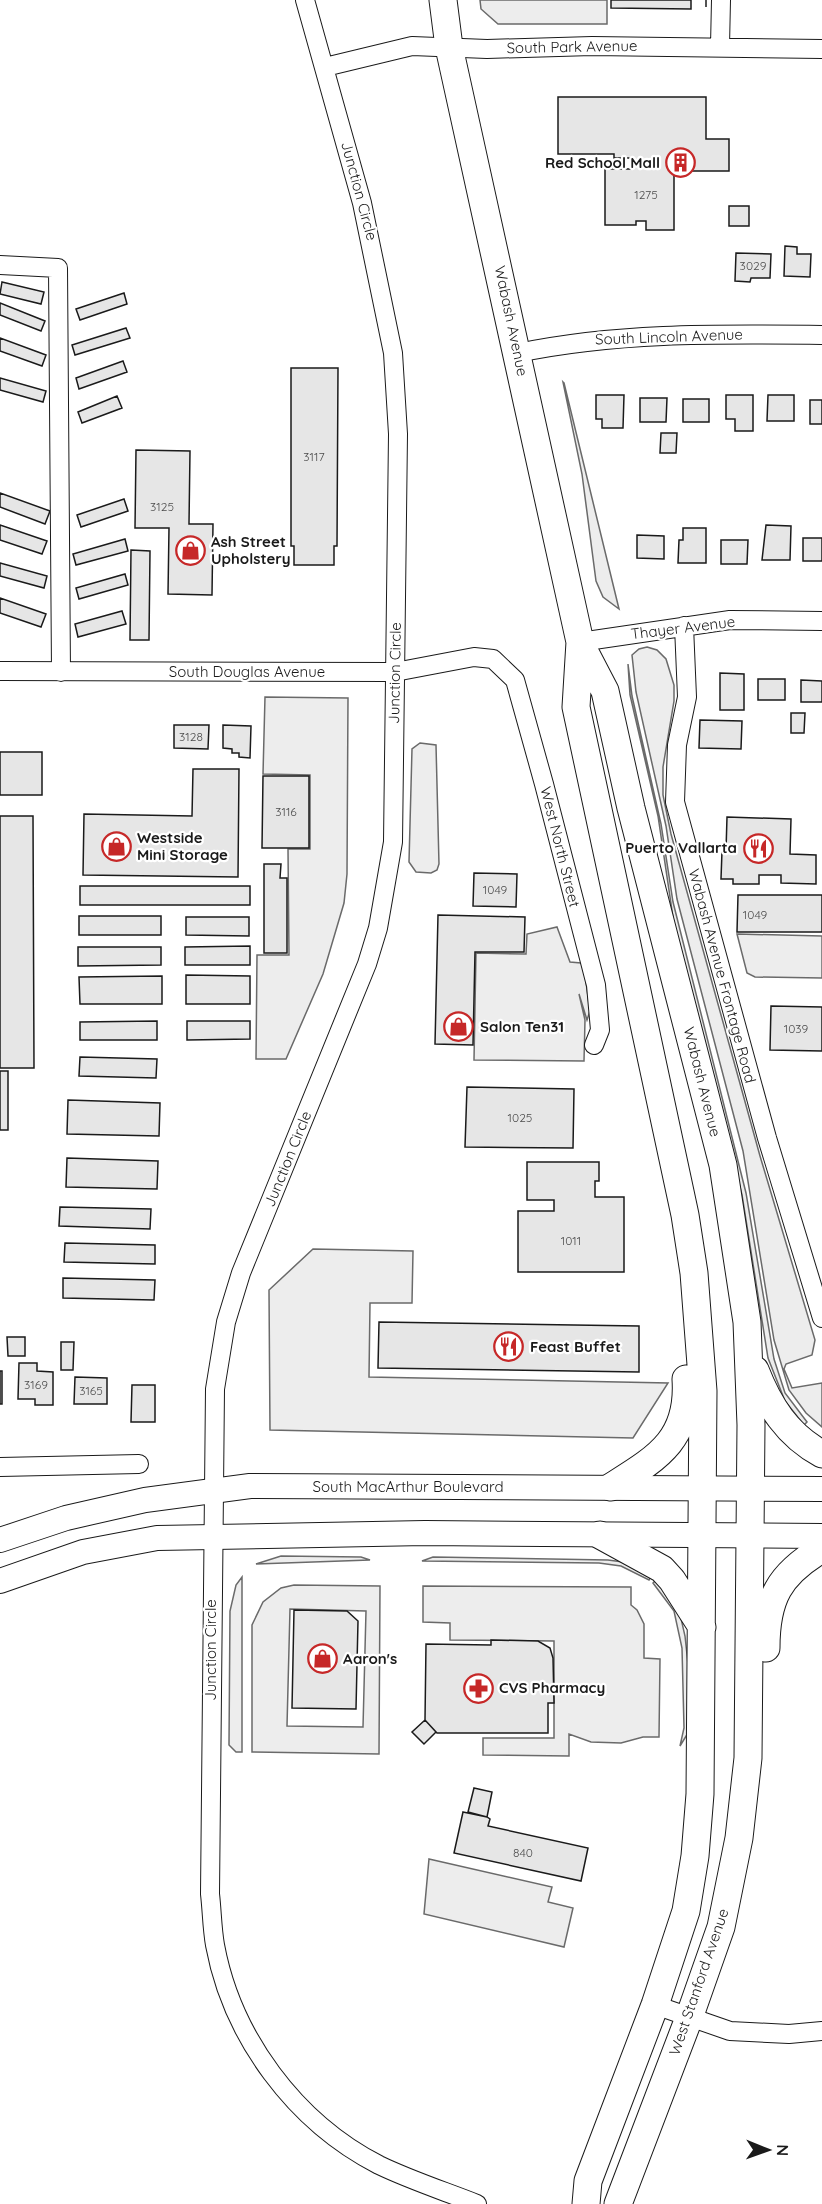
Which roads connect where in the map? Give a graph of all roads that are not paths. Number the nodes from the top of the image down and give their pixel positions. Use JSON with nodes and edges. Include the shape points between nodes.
{"nodes":[{"id":1,"x":305,"y":0,"type":"edge"},
{"id":2,"x":442,"y":0,"type":"edge"},
{"id":3,"x":721,"y":0,"type":"edge"},
{"id":4,"x":720,"y":46,"type":"junction"},
{"id":5,"x":449,"y":47,"type":"junction"},
{"id":6,"x":822,"y":49,"type":"edge"},
{"id":7,"x":326,"y":67,"type":"junction"},
{"id":8,"x":0,"y":265,"type":"edge"},
{"id":9,"x":822,"y":335,"type":"edge"},
{"id":10,"x":518,"y":353,"type":"junction"},
{"id":11,"x":822,"y":621,"type":"edge"},
{"id":12,"x":684,"y":626,"type":"junction"},
{"id":13,"x":580,"y":642,"type":"junction"},
{"id":14,"x":493,"y":659,"type":"joint"},
{"id":15,"x":0,"y":672,"type":"edge"},
{"id":16,"x":61,"y":672,"type":"junction"},
{"id":17,"x":395,"y":672,"type":"junction"},
{"id":18,"x":594,"y":1045,"type":"dead end"},
{"id":19,"x":674,"y":1165,"type":"junction"},
{"id":20,"x":822,"y":1318,"type":"edge"},
{"id":21,"x":748,"y":1330,"type":"junction"},
{"id":22,"x":822,"y":1454,"type":"edge"},
{"id":23,"x":139,"y":1464,"type":"dead end"},
{"id":24,"x":0,"y":1467,"type":"edge"},
{"id":25,"x":611,"y":1487,"type":"junction"},
{"id":26,"x":703,"y":1488,"type":"junction"},
{"id":27,"x":750,"y":1489,"type":"junction"},
{"id":28,"x":822,"y":1489,"type":"edge"},
{"id":29,"x":212,"y":1490,"type":"junction"},
{"id":30,"x":600,"y":1535,"type":"junction"},
{"id":31,"x":212,"y":1536,"type":"junction"},
{"id":32,"x":702,"y":1536,"type":"junction"},
{"id":33,"x":750,"y":1536,"type":"junction"},
{"id":34,"x":822,"y":1536,"type":"edge"},
{"id":35,"x":0,"y":1540,"type":"edge"},
{"id":36,"x":822,"y":1549,"type":"edge"},
{"id":37,"x":0,"y":1581,"type":"edge"},
{"id":38,"x":702,"y":1627,"type":"junction"},
{"id":39,"x":748,"y":1758,"type":"junction"},
{"id":40,"x":655,"y":2005,"type":"junction"},
{"id":41,"x":689,"y":2018,"type":"junction"},
{"id":42,"x":822,"y":2031,"type":"edge"},
{"id":43,"x":477,"y":2204,"type":"edge"},
{"id":44,"x":586,"y":2204,"type":"edge"},
{"id":45,"x":618,"y":2204,"type":"edge"}],
"edges":[{"from":1,"to":7,"type":"street","name":"Junction Circle"},
{"from":2,"to":5,"type":"main road","name":"Wabash Avenue"},
{"from":3,"to":4,"type":"street"},
{"from":4,"to":5,"type":"street","name":"South Park Avenue"},
{"from":4,"to":6,"type":"street","name":"South Park Avenue"},
{"from":5,"to":7,"type":"street","name":"South Park Avenue","via":[[412,46]]},
{"from":5,"to":10,"type":"main road","name":"Wabash Avenue"},
{"from":7,"to":17,"type":"street","name":"Junction Circle","via":[[374,251],[393,353],[398,434]]},
{"from":8,"to":16,"type":"street","via":[[58,268]]},
{"from":9,"to":10,"type":"street","name":"South Lincoln Avenue","via":[[618,337]]},
{"from":10,"to":13,"type":"main road","name":"Wabash Avenue"},
{"from":11,"to":12,"type":"street","name":"Thayer Avenue","via":[[730,620]]},
{"from":12,"to":13,"type":"street","name":"Thayer Avenue"},
{"from":12,"to":20,"type":"street","name":"Wabash Avenue Frontage Road","via":[[687,697],[677,745],[675,802],[767,1138]]},
{"from":13,"to":19,"type":"main road","name":"Wabash Avenue","via":[[576,707]]},
{"from":13,"to":21,"type":"main road","name":"Wabash Avenue","via":[[605,691],[631,808],[723,1165]]},
{"from":14,"to":17,"type":"street","name":"South Douglas Avenue","via":[[474,657]]},
{"from":14,"to":18,"type":"street","name":"West North Street","via":[[515,680],[544,784],[596,985],[600,1030]]},
{"from":15,"to":16,"type":"street","name":"South Douglas Avenue"},
{"from":16,"to":17,"type":"street","name":"South Douglas Avenue"},
{"from":17,"to":29,"type":"street","name":"Junction Circle","via":[[393,842],[378,928],[367,964],[241,1273],[226,1322],[215,1389]]},
{"from":19,"to":25,"type":"main road","via":[[664,1204],[682,1320],[686,1411],[668,1447]]},
{"from":19,"to":26,"type":"main road","name":"Wabash Avenue","via":[[699,1328]]},
{"from":21,"to":22,"type":"main road","via":[[754,1369],[766,1398],[799,1438]]},
{"from":21,"to":27,"type":"main road","name":"Wabash Avenue"},
{"from":23,"to":24,"type":"street"},
{"from":25,"to":26,"type":"main road","name":"South MacArthur Boulevard"},
{"from":25,"to":29,"type":"main road","name":"South MacArthur Boulevard","via":[[275,1485]]},
{"from":26,"to":27,"type":"main road","name":"South MacArthur Boulevard"},
{"from":26,"to":32,"type":"main road","name":"Wabash Avenue"},
{"from":27,"to":28,"type":"main road","name":"South MacArthur Boulevard"},
{"from":27,"to":33,"type":"main road","name":"Wabash Avenue"},
{"from":29,"to":31,"type":"street","name":"Junction Circle"},
{"from":29,"to":35,"type":"main road","name":"South MacArthur Boulevard","via":[[105,1509]]},
{"from":30,"to":31,"type":"main road"},
{"from":30,"to":32,"type":"main road"},
{"from":30,"to":38,"type":"main road","via":[[662,1569]]},
{"from":31,"to":37,"type":"main road","via":[[157,1538],[92,1550]]},
{"from":31,"to":43,"type":"street","name":"Junction Circle","via":[[210,1894],[215,1945],[231,1999],[267,2068],[308,2116],[379,2165]]},
{"from":32,"to":33,"type":"main road"},
{"from":32,"to":38,"type":"main road"},
{"from":33,"to":34,"type":"main road"},
{"from":33,"to":39,"type":"main road","name":"West Stanford Avenue"},
{"from":36,"to":39,"type":"main road","via":[[784,1579],[770,1605],[766,1623],[765,1731]]},
{"from":38,"to":40,"type":"main road","via":[[700,1794],[695,1856],[686,1911]]},
{"from":39,"to":41,"type":"main road","name":"West Stanford Avenue","via":[[732,1879],[721,1927]]},
{"from":40,"to":41,"type":"street"},
{"from":40,"to":44,"type":"main road","via":[[588,2181]]},
{"from":41,"to":42,"type":"street","via":[[751,2033]]},
{"from":41,"to":45,"type":"main road","name":"West Stanford Avenue"}]}
